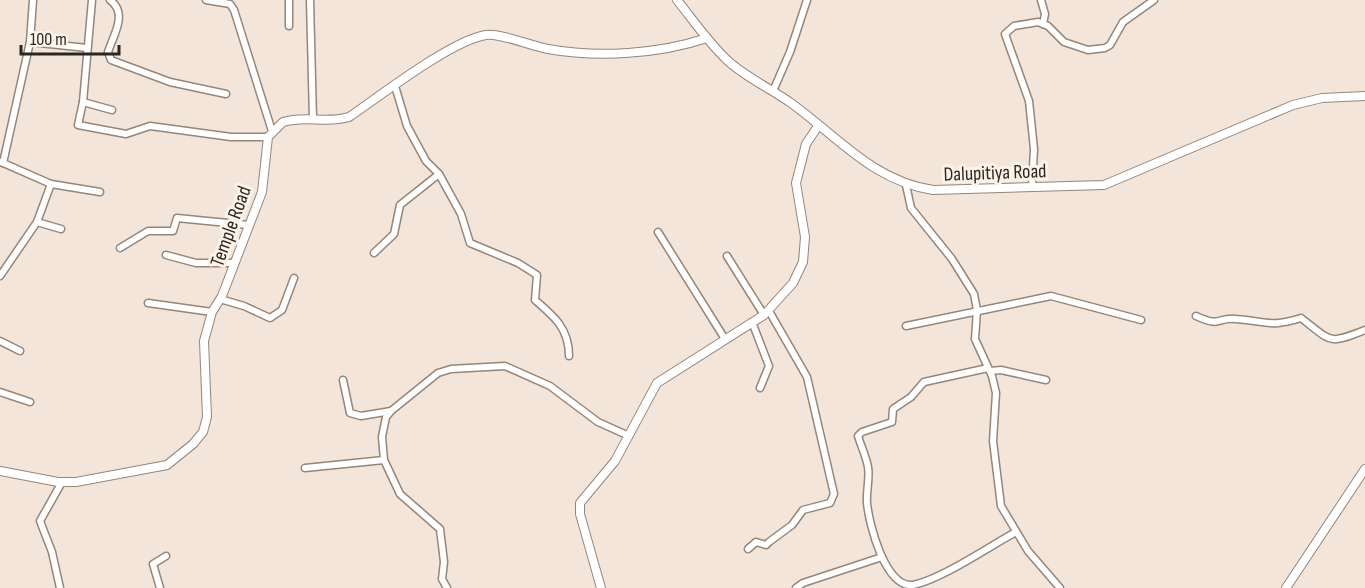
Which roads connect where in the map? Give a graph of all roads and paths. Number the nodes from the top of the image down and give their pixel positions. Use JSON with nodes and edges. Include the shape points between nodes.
{"nodes":[{"id":1,"x":33,"y":0,"type":"edge"},
{"id":2,"x":92,"y":0,"type":"edge"},
{"id":3,"x":110,"y":0,"type":"edge"},
{"id":4,"x":206,"y":0,"type":"edge"},
{"id":5,"x":289,"y":0,"type":"edge"},
{"id":6,"x":310,"y":0,"type":"edge"},
{"id":7,"x":807,"y":0,"type":"edge"},
{"id":8,"x":1041,"y":0,"type":"edge"},
{"id":9,"x":1154,"y":0,"type":"edge"},
{"id":10,"x":680,"y":1,"type":"edge"},
{"id":11,"x":1043,"y":24,"type":"junction"},
{"id":12,"x":289,"y":26,"type":"dead end"},
{"id":13,"x":707,"y":38,"type":"junction"},
{"id":14,"x":30,"y":42,"type":"junction"},
{"id":15,"x":87,"y":48,"type":"junction"},
{"id":16,"x":395,"y":86,"type":"junction"},
{"id":17,"x":773,"y":91,"type":"junction"},
{"id":18,"x":226,"y":94,"type":"dead end"},
{"id":19,"x":1365,"y":96,"type":"edge"},
{"id":20,"x":83,"y":102,"type":"junction"},
{"id":21,"x":112,"y":110,"type":"dead end"},
{"id":22,"x":313,"y":119,"type":"junction"},
{"id":23,"x":818,"y":126,"type":"junction"},
{"id":24,"x":270,"y":134,"type":"junction"},
{"id":25,"x":2,"y":162,"type":"edge"},
{"id":26,"x":438,"y":174,"type":"junction"},
{"id":27,"x":51,"y":184,"type":"junction"},
{"id":28,"x":906,"y":185,"type":"junction"},
{"id":29,"x":1032,"y":186,"type":"junction"},
{"id":30,"x":100,"y":192,"type":"dead end"},
{"id":31,"x":37,"y":222,"type":"junction"},
{"id":32,"x":248,"y":225,"type":"junction"},
{"id":33,"x":61,"y":229,"type":"dead end"},
{"id":34,"x":658,"y":232,"type":"dead end"},
{"id":35,"x":120,"y":248,"type":"dead end"},
{"id":36,"x":374,"y":253,"type":"dead end"},
{"id":37,"x":166,"y":255,"type":"dead end"},
{"id":38,"x":728,"y":256,"type":"dead end"},
{"id":39,"x":235,"y":263,"type":"junction"},
{"id":40,"x":0,"y":276,"type":"edge"},
{"id":41,"x":294,"y":278,"type":"dead end"},
{"id":42,"x":220,"y":299,"type":"junction"},
{"id":43,"x":148,"y":303,"type":"dead end"},
{"id":44,"x":977,"y":310,"type":"junction"},
{"id":45,"x":212,"y":312,"type":"junction"},
{"id":46,"x":766,"y":313,"type":"junction"},
{"id":47,"x":1196,"y":316,"type":"dead end"},
{"id":48,"x":1141,"y":320,"type":"dead end"},
{"id":49,"x":752,"y":322,"type":"junction"},
{"id":50,"x":906,"y":326,"type":"dead end"},
{"id":51,"x":1365,"y":330,"type":"edge"},
{"id":52,"x":725,"y":339,"type":"junction"},
{"id":53,"x":0,"y":341,"type":"edge"},
{"id":54,"x":20,"y":351,"type":"dead end"},
{"id":55,"x":569,"y":356,"type":"dead end"},
{"id":56,"x":989,"y":370,"type":"junction"},
{"id":57,"x":343,"y":380,"type":"dead end"},
{"id":58,"x":1046,"y":380,"type":"dead end"},
{"id":59,"x":759,"y":388,"type":"dead end"},
{"id":60,"x":0,"y":392,"type":"edge"},
{"id":61,"x":30,"y":402,"type":"dead end"},
{"id":62,"x":391,"y":411,"type":"junction"},
{"id":63,"x":629,"y":436,"type":"junction"},
{"id":64,"x":384,"y":460,"type":"junction"},
{"id":65,"x":305,"y":468,"type":"dead end"},
{"id":66,"x":1365,"y":469,"type":"edge"},
{"id":67,"x":0,"y":471,"type":"edge"},
{"id":68,"x":63,"y":482,"type":"junction"},
{"id":69,"x":1016,"y":532,"type":"junction"},
{"id":70,"x":748,"y":549,"type":"dead end"},
{"id":71,"x":166,"y":556,"type":"dead end"},
{"id":72,"x":882,"y":557,"type":"junction"},
{"id":73,"x":60,"y":588,"type":"edge"},
{"id":74,"x":160,"y":588,"type":"edge"},
{"id":75,"x":447,"y":588,"type":"edge"},
{"id":76,"x":601,"y":588,"type":"edge"},
{"id":77,"x":796,"y":588,"type":"edge"},
{"id":78,"x":1060,"y":588,"type":"edge"},
{"id":79,"x":1286,"y":588,"type":"edge"}],
"edges":[{"from":1,"to":14,"type":"street"},
{"from":2,"to":15,"type":"street"},
{"from":3,"to":18,"type":"street","via":[[117,5],[120,16],[108,52],[111,60],[170,82]]},
{"from":4,"to":24,"type":"street","via":[[230,4],[234,10]]},
{"from":5,"to":12,"type":"street"},
{"from":6,"to":22,"type":"street"},
{"from":7,"to":17,"type":"street"},
{"from":8,"to":11,"type":"street"},
{"from":9,"to":11,"type":"street","via":[[1122,22],[1105,48],[1088,50],[1064,42]]},
{"from":10,"to":13,"type":"street","name":"Dalupitiya Road"},
{"from":11,"to":29,"type":"street","via":[[1014,26],[1005,34],[1029,101],[1034,149]]},
{"from":13,"to":16,"type":"street","via":[[656,52],[585,52],[551,50],[488,35],[462,41]]},
{"from":13,"to":17,"type":"street","name":"Dalupitiya Road","via":[[739,70]]},
{"from":14,"to":15,"type":"street"},
{"from":14,"to":25,"type":"street"},
{"from":15,"to":20,"type":"street"},
{"from":16,"to":22,"type":"street","via":[[349,117],[330,122]]},
{"from":16,"to":26,"type":"street","via":[[407,126],[426,161]]},
{"from":17,"to":23,"type":"street","name":"Dalupitiya Road"},
{"from":19,"to":29,"type":"street","name":"Dalupitiya Road","via":[[1322,98],[1293,105],[1104,185]]},
{"from":20,"to":21,"type":"street"},
{"from":20,"to":24,"type":"street","via":[[78,125],[120,134],[150,126],[231,137]]},
{"from":22,"to":24,"type":"street","via":[[283,122]]},
{"from":23,"to":28,"type":"street","name":"Dalupitiya Road","via":[[872,166]]},
{"from":23,"to":46,"type":"street","via":[[806,144],[796,183],[805,237],[803,262],[794,283]]},
{"from":24,"to":32,"type":"street","name":"Temple Road","via":[[262,192]]},
{"from":25,"to":27,"type":"street"},
{"from":26,"to":36,"type":"street","via":[[400,205],[394,234]]},
{"from":26,"to":55,"type":"street","via":[[461,214],[470,243],[537,275],[536,300],[565,331]]},
{"from":27,"to":30,"type":"street"},
{"from":27,"to":31,"type":"street"},
{"from":28,"to":29,"type":"street","name":"Dalupitiya Road","via":[[946,190]]},
{"from":28,"to":44,"type":"street","via":[[911,208],[974,294]]},
{"from":31,"to":33,"type":"street"},
{"from":31,"to":40,"type":"street"},
{"from":32,"to":35,"type":"street","via":[[177,218],[173,231],[148,231]]},
{"from":32,"to":39,"type":"street","name":"Temple Road"},
{"from":34,"to":52,"type":"street"},
{"from":37,"to":39,"type":"street","via":[[196,263]]},
{"from":38,"to":46,"type":"street"},
{"from":39,"to":42,"type":"street","name":"Temple Road"},
{"from":41,"to":42,"type":"street","via":[[282,310],[270,318]]},
{"from":42,"to":45,"type":"street","name":"Temple Road"},
{"from":43,"to":45,"type":"street"},
{"from":44,"to":48,"type":"street","via":[[1051,296]]},
{"from":44,"to":50,"type":"street"},
{"from":44,"to":56,"type":"street","via":[[975,339]]},
{"from":45,"to":68,"type":"street","name":"Temple Road","via":[[204,341],[207,417],[203,432],[193,444],[167,465]]},
{"from":46,"to":49,"type":"street"},
{"from":46,"to":70,"type":"street","via":[[807,377],[834,494],[830,502],[802,510],[792,525],[766,545],[756,542]]},
{"from":47,"to":51,"type":"street","via":[[1210,322],[1234,318],[1268,325],[1301,318],[1329,340],[1337,341]]},
{"from":49,"to":52,"type":"street"},
{"from":49,"to":59,"type":"street","via":[[769,366]]},
{"from":52,"to":63,"type":"street","via":[[657,383]]},
{"from":53,"to":54,"type":"street"},
{"from":56,"to":58,"type":"street"},
{"from":56,"to":69,"type":"street","via":[[996,393],[996,482],[1001,506]]},
{"from":56,"to":72,"type":"street","via":[[924,382],[893,409],[892,422],[858,436],[868,467],[867,504]]},
{"from":57,"to":62,"type":"street","via":[[350,412],[361,416]]},
{"from":60,"to":61,"type":"street"},
{"from":62,"to":63,"type":"street","via":[[438,373],[505,366],[550,386],[598,422]]},
{"from":62,"to":64,"type":"street","via":[[382,437]]},
{"from":63,"to":76,"type":"street","via":[[615,461],[580,503]]},
{"from":64,"to":65,"type":"street"},
{"from":64,"to":75,"type":"street","via":[[400,494],[440,529],[442,579]]},
{"from":66,"to":79,"type":"street"},
{"from":67,"to":68,"type":"street","name":"Temple Road"},
{"from":68,"to":73,"type":"street","via":[[40,521]]},
{"from":69,"to":72,"type":"street","via":[[914,585],[898,583]]},
{"from":69,"to":78,"type":"street"},
{"from":71,"to":74,"type":"street","via":[[153,564]]},
{"from":72,"to":77,"type":"street"}]}
